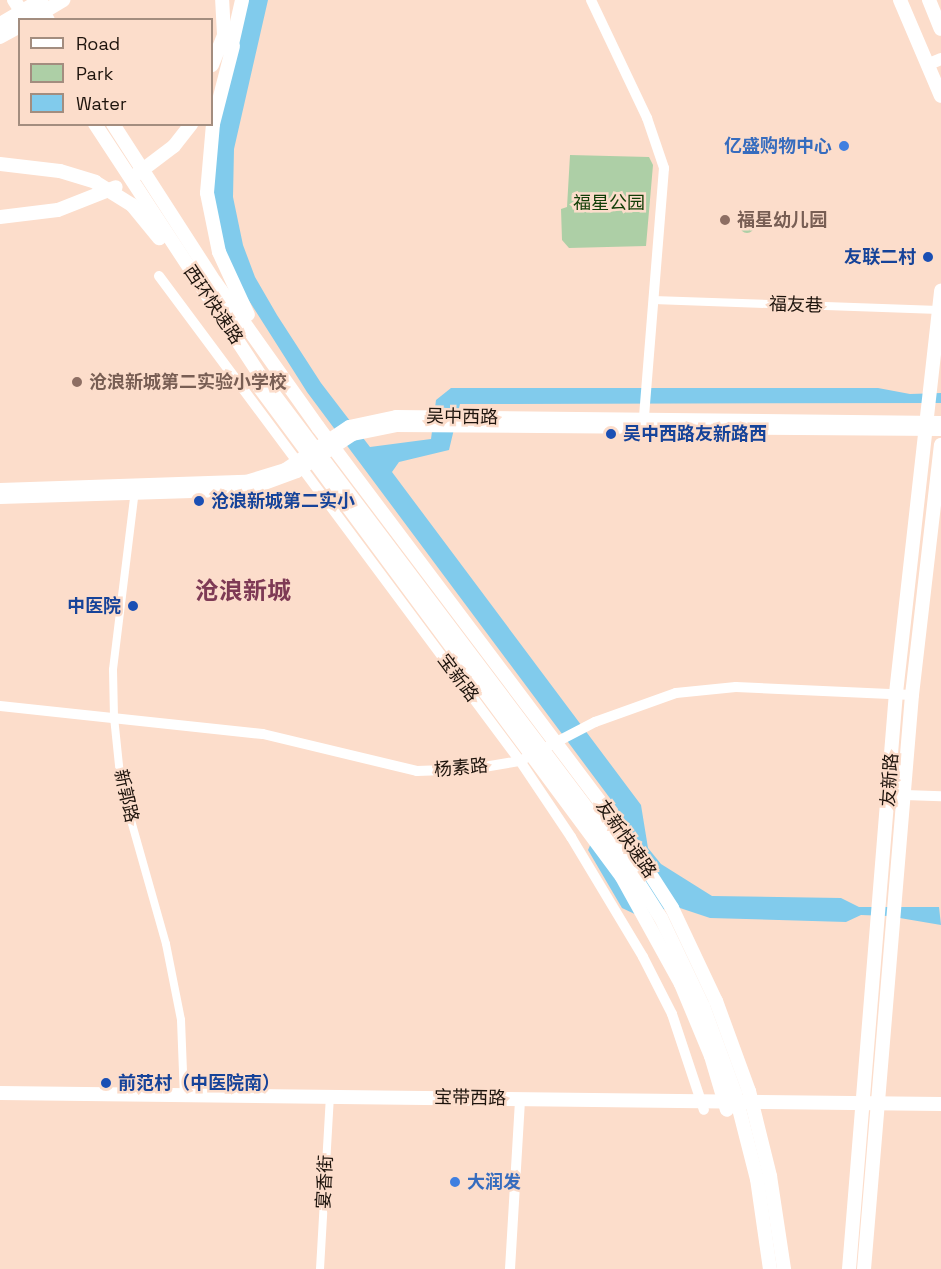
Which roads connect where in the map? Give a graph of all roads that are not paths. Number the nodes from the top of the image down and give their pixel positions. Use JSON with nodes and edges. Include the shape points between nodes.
{"nodes":[{"id":1,"x":14,"y":0,"type":"edge"},
{"id":2,"x":33,"y":0,"type":"edge"},
{"id":3,"x":41,"y":0,"type":"edge"},
{"id":4,"x":63,"y":0,"type":"edge"},
{"id":5,"x":222,"y":0,"type":"edge"},
{"id":6,"x":242,"y":0,"type":"edge"},
{"id":7,"x":591,"y":0,"type":"edge"},
{"id":8,"x":900,"y":0,"type":"edge"},
{"id":9,"x":929,"y":0,"type":"edge"},
{"id":10,"x":28,"y":18,"type":"edge"},
{"id":11,"x":32,"y":18,"type":"edge"},
{"id":12,"x":46,"y":18,"type":"edge"},
{"id":13,"x":0,"y":24,"type":"edge"},
{"id":14,"x":18,"y":27,"type":"edge"},
{"id":15,"x":941,"y":29,"type":"edge"},
{"id":16,"x":0,"y":37,"type":"edge"},
{"id":17,"x":233,"y":46,"type":"junction"},
{"id":18,"x":213,"y":62,"type":"edge"},
{"id":19,"x":936,"y":67,"type":"edge"},
{"id":20,"x":213,"y":91,"type":"edge"},
{"id":21,"x":941,"y":96,"type":"edge"},
{"id":22,"x":96,"y":126,"type":"edge"},
{"id":23,"x":114,"y":126,"type":"edge"},
{"id":24,"x":189,"y":126,"type":"edge"},
{"id":25,"x":0,"y":164,"type":"edge"},
{"id":26,"x":0,"y":217,"type":"edge"},
{"id":27,"x":171,"y":254,"type":"junction"},
{"id":28,"x":159,"y":276,"type":"dead end"},
{"id":29,"x":203,"y":290,"type":"junction"},
{"id":30,"x":941,"y":291,"type":"edge"},
{"id":31,"x":653,"y":300,"type":"junction"},
{"id":32,"x":939,"y":310,"type":"junction"},
{"id":33,"x":263,"y":380,"type":"junction"},
{"id":34,"x":930,"y":420,"type":"edge"},
{"id":35,"x":643,"y":425,"type":"junction"},
{"id":36,"x":318,"y":427,"type":"junction"},
{"id":37,"x":941,"y":430,"type":"edge"},
{"id":38,"x":941,"y":445,"type":"edge"},
{"id":39,"x":301,"y":460,"type":"junction"},
{"id":40,"x":348,"y":467,"type":"joint"},
{"id":41,"x":339,"y":479,"type":"joint"},
{"id":42,"x":0,"y":489,"type":"edge"},
{"id":43,"x":135,"y":490,"type":"junction"},
{"id":44,"x":0,"y":498,"type":"edge"},
{"id":45,"x":896,"y":693,"type":"junction"},
{"id":46,"x":912,"y":695,"type":"junction"},
{"id":47,"x":0,"y":706,"type":"edge"},
{"id":48,"x":114,"y":717,"type":"junction"},
{"id":49,"x":520,"y":761,"type":"junction"},
{"id":50,"x":905,"y":795,"type":"junction"},
{"id":51,"x":941,"y":796,"type":"edge"},
{"id":52,"x":0,"y":1094,"type":"edge"},
{"id":53,"x":184,"y":1098,"type":"junction"},
{"id":54,"x":330,"y":1099,"type":"junction"},
{"id":55,"x":0,"y":1102,"type":"edge"},
{"id":56,"x":520,"y":1104,"type":"junction"},
{"id":57,"x":941,"y":1104,"type":"edge"},
{"id":58,"x":704,"y":1106,"type":"junction"},
{"id":59,"x":727,"y":1106,"type":"junction"},
{"id":60,"x":863,"y":1107,"type":"junction"},
{"id":61,"x":879,"y":1108,"type":"junction"},
{"id":62,"x":941,"y":1112,"type":"edge"},
{"id":63,"x":770,"y":1176,"type":"junction"},
{"id":64,"x":320,"y":1269,"type":"edge"},
{"id":65,"x":510,"y":1269,"type":"edge"},
{"id":66,"x":770,"y":1269,"type":"edge"},
{"id":67,"x":784,"y":1269,"type":"edge"},
{"id":68,"x":793,"y":1269,"type":"edge"},
{"id":69,"x":849,"y":1269,"type":"edge"},
{"id":70,"x":864,"y":1269,"type":"edge"}],
"edges":[{"from":1,"to":10,"type":"main road"},
{"from":2,"to":12,"type":"main road"},
{"from":3,"to":13,"type":"main road"},
{"from":4,"to":11,"type":"main road"},
{"from":5,"to":18,"type":"main road","via":[[224,35]]},
{"from":6,"to":17,"type":"main road"},
{"from":7,"to":31,"type":"street","via":[[647,118],[664,168]]},
{"from":8,"to":19,"type":"main road"},
{"from":9,"to":15,"type":"main road"},
{"from":14,"to":16,"type":"main road"},
{"from":17,"to":20,"type":"main road"},
{"from":17,"to":36,"type":"main road","via":[[208,155],[207,193],[213,232],[240,301]]},
{"from":19,"to":21,"type":"main road"},
{"from":22,"to":29,"type":"main road","name":"西环快速路"},
{"from":23,"to":36,"type":"main road","name":"西环快速路","via":[[215,282]]},
{"from":24,"to":26,"type":"main road","via":[[149,167],[99,196],[49,212]]},
{"from":25,"to":27,"type":"main road","via":[[71,173],[109,189],[140,214]]},
{"from":27,"to":29,"type":"main road"},
{"from":27,"to":39,"type":"main road","via":[[273,410]]},
{"from":28,"to":39,"type":"street","name":"宝新路"},
{"from":29,"to":33,"type":"main road","name":"西环快速路"},
{"from":30,"to":32,"type":"main road","name":"友新路"},
{"from":31,"to":32,"type":"street","name":"福友巷"},
{"from":31,"to":35,"type":"street"},
{"from":32,"to":34,"type":"main road","name":"友新路"},
{"from":33,"to":39,"type":"main road"},
{"from":33,"to":41,"type":"main road","name":"西环快速路"},
{"from":34,"to":35,"type":"main road","name":"吴中西路"},
{"from":34,"to":37,"type":"main road","name":"吴中西路"},
{"from":34,"to":45,"type":"main road","name":"友新路"},
{"from":35,"to":39,"type":"main road","name":"吴中西路","via":[[428,421],[361,427]]},
{"from":36,"to":40,"type":"main road","name":"西环快速路"},
{"from":38,"to":46,"type":"main road","name":"友新路"},
{"from":39,"to":43,"type":"main road","name":"吴中西路","via":[[278,481],[241,491]]},
{"from":39,"to":49,"type":"street","name":"宝新路"},
{"from":39,"to":59,"type":"main road","via":[[598,843],[638,901],[667,955]]},
{"from":40,"to":63,"type":"main road","name":"友新快速路","via":[[625,835],[672,908],[729,1034],[749,1091]]},
{"from":41,"to":66,"type":"main road","name":"友新快速路","via":[[613,843],[665,927],[703,1006],[735,1094],[757,1179]]},
{"from":42,"to":43,"type":"main road","name":"吴中西路"},
{"from":43,"to":44,"type":"main road","name":"吴中西路"},
{"from":43,"to":48,"type":"street","name":"新郭路","via":[[113,670]]},
{"from":45,"to":46,"type":"street","name":"杨素路"},
{"from":45,"to":49,"type":"street","name":"杨素路","via":[[736,687],[676,693],[595,722]]},
{"from":45,"to":60,"type":"main road","name":"友新路"},
{"from":46,"to":50,"type":"main road","name":"友新路"},
{"from":47,"to":48,"type":"street","name":"杨素路"},
{"from":48,"to":49,"type":"street","name":"杨素路","via":[[283,737],[417,771]]},
{"from":48,"to":53,"type":"street","name":"新郭路","via":[[121,785],[166,944],[181,1020]]},
{"from":49,"to":58,"type":"street","name":"宝新路","via":[[643,957],[672,1014]]},
{"from":50,"to":51,"type":"street"},
{"from":50,"to":61,"type":"main road","name":"友新路"},
{"from":52,"to":53,"type":"main road","name":"宝带西路"},
{"from":53,"to":54,"type":"main road","name":"宝带西路"},
{"from":53,"to":55,"type":"main road","name":"宝带西路"},
{"from":54,"to":56,"type":"main road","name":"宝带西路"},
{"from":54,"to":64,"type":"street","name":"宴香街"},
{"from":56,"to":58,"type":"main road","name":"宝带西路"},
{"from":56,"to":65,"type":"street"},
{"from":57,"to":61,"type":"main road","name":"宝带西路"},
{"from":58,"to":59,"type":"main road","name":"宝带西路"},
{"from":59,"to":60,"type":"main road","name":"宝带西路"},
{"from":60,"to":61,"type":"main road","name":"宝带西路"},
{"from":60,"to":69,"type":"main road","name":"友新路"},
{"from":61,"to":62,"type":"main road","name":"宝带西路"},
{"from":61,"to":70,"type":"main road","name":"友新路"},
{"from":63,"to":67,"type":"main road","name":"友新快速路"},
{"from":63,"to":68,"type":"main road","via":[[789,1240]]}]}
